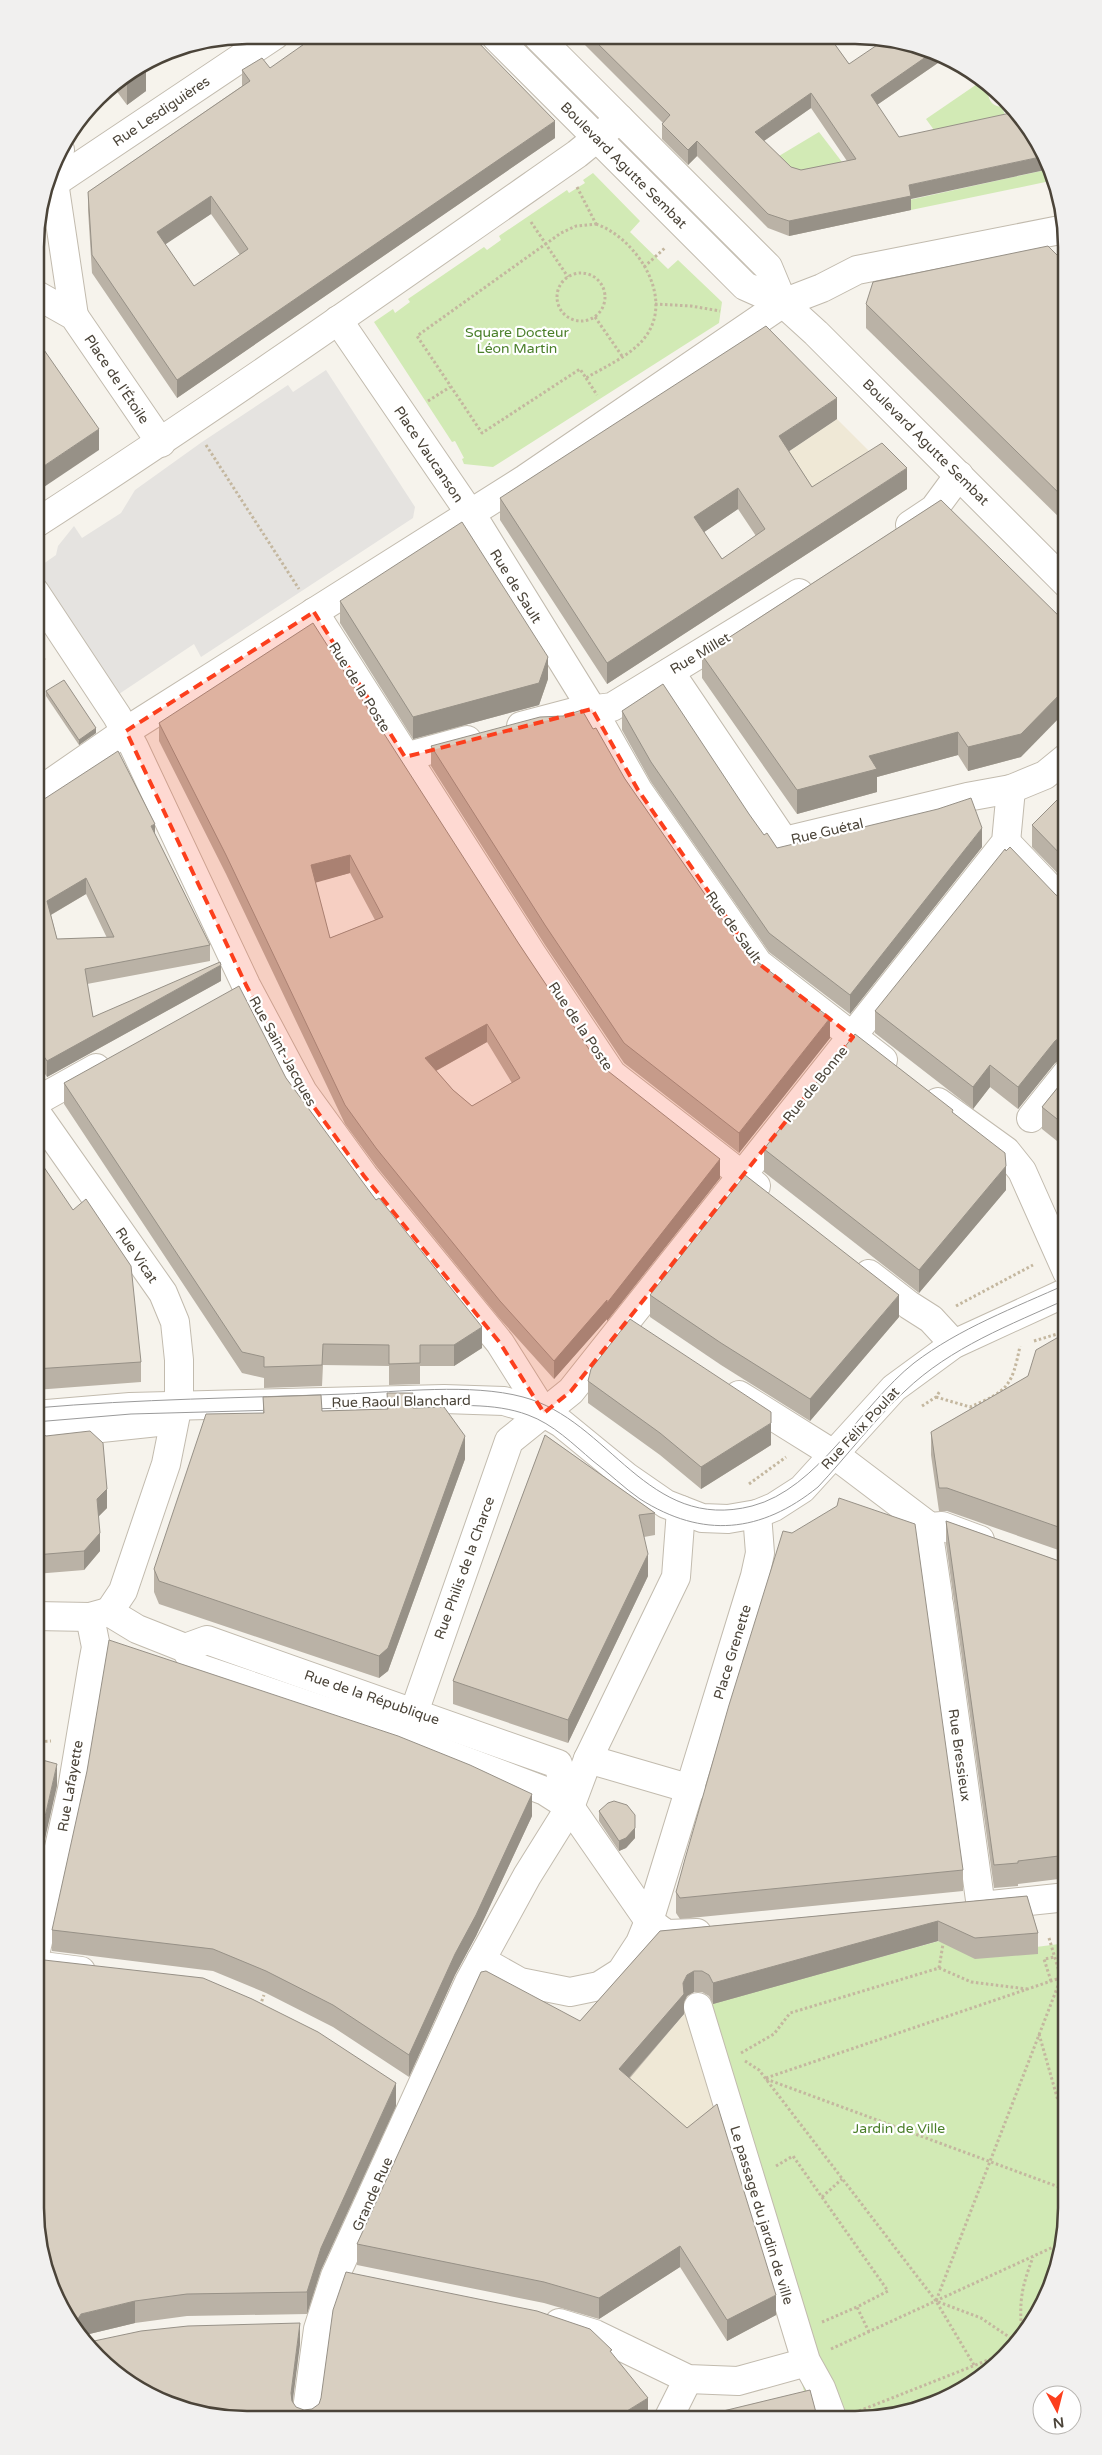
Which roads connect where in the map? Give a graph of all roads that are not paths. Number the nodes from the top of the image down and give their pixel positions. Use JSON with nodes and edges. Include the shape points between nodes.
{"nodes":[{"id":1,"x":262,"y":44,"type":"edge"},
{"id":2,"x":504,"y":44,"type":"edge"},
{"id":3,"x":545,"y":44,"type":"edge"},
{"id":4,"x":620,"y":119,"type":"junction"},
{"id":5,"x":597,"y":138,"type":"junction"},
{"id":6,"x":54,"y":183,"type":"edge"},
{"id":7,"x":52,"y":191,"type":"edge"},
{"id":8,"x":1058,"y":230,"type":"edge"},
{"id":9,"x":44,"y":299,"type":"edge"},
{"id":10,"x":783,"y":303,"type":"junction"},
{"id":11,"x":74,"y":316,"type":"junction"},
{"id":12,"x":338,"y":320,"type":"junction"},
{"id":13,"x":161,"y":443,"type":"junction"},
{"id":14,"x":959,"y":475,"type":"junction"},
{"id":15,"x":470,"y":514,"type":"junction"},
{"id":16,"x":44,"y":518,"type":"edge"},
{"id":17,"x":892,"y":536,"type":"edge"},
{"id":18,"x":1058,"y":575,"type":"edge"},
{"id":19,"x":824,"y":578,"type":"edge"},
{"id":20,"x":308,"y":602,"type":"junction"},
{"id":21,"x":44,"y":606,"type":"edge"},
{"id":22,"x":670,"y":672,"type":"junction"},
{"id":23,"x":592,"y":710,"type":"junction"},
{"id":24,"x":126,"y":731,"type":"junction"},
{"id":25,"x":405,"y":757,"type":"junction"},
{"id":26,"x":1058,"y":764,"type":"edge"},
{"id":27,"x":44,"y":788,"type":"edge"},
{"id":28,"x":1011,"y":789,"type":"junction"},
{"id":29,"x":1006,"y":842,"type":"junction"},
{"id":30,"x":1058,"y":897,"type":"edge"},
{"id":31,"x":246,"y":985,"type":"junction"},
{"id":32,"x":220,"y":999,"type":"edge"},
{"id":33,"x":853,"y":1037,"type":"junction"},
{"id":34,"x":119,"y":1056,"type":"edge"},
{"id":35,"x":1058,"y":1084,"type":"edge"},
{"id":36,"x":44,"y":1097,"type":"edge"},
{"id":37,"x":1031,"y":1118,"type":"dead end"},
{"id":38,"x":44,"y":1124,"type":"edge"},
{"id":39,"x":742,"y":1175,"type":"junction"},
{"id":40,"x":772,"y":1199,"type":"edge"},
{"id":41,"x":1058,"y":1252,"type":"edge"},
{"id":42,"x":848,"y":1258,"type":"edge"},
{"id":43,"x":1058,"y":1296,"type":"edge"},
{"id":44,"x":627,"y":1320,"type":"junction"},
{"id":45,"x":650,"y":1336,"type":"edge"},
{"id":46,"x":954,"y":1344,"type":"junction"},
{"id":47,"x":720,"y":1384,"type":"edge"},
{"id":48,"x":176,"y":1413,"type":"junction"},
{"id":49,"x":544,"y":1413,"type":"junction"},
{"id":50,"x":44,"y":1414,"type":"edge"},
{"id":51,"x":44,"y":1434,"type":"edge"},
{"id":52,"x":835,"y":1455,"type":"junction"},
{"id":53,"x":691,"y":1514,"type":"junction"},
{"id":54,"x":757,"y":1514,"type":"junction"},
{"id":55,"x":930,"y":1527,"type":"junction"},
{"id":56,"x":1004,"y":1548,"type":"edge"},
{"id":57,"x":99,"y":1614,"type":"junction"},
{"id":58,"x":44,"y":1616,"type":"edge"},
{"id":59,"x":185,"y":1648,"type":"junction"},
{"id":60,"x":413,"y":1711,"type":"junction"},
{"id":61,"x":405,"y":1738,"type":"junction"},
{"id":62,"x":588,"y":1759,"type":"junction"},
{"id":63,"x":691,"y":1789,"type":"junction"},
{"id":64,"x":570,"y":1808,"type":"junction"},
{"id":65,"x":1058,"y":1898,"type":"edge"},
{"id":66,"x":981,"y":1906,"type":"junction"},
{"id":67,"x":953,"y":1909,"type":"edge"},
{"id":68,"x":44,"y":1915,"type":"edge"},
{"id":69,"x":649,"y":1921,"type":"junction"},
{"id":70,"x":717,"y":1931,"type":"edge"},
{"id":71,"x":44,"y":1966,"type":"edge"},
{"id":72,"x":475,"y":1971,"type":"junction"},
{"id":73,"x":102,"y":1973,"type":"edge"},
{"id":74,"x":698,"y":2008,"type":"dead end"},
{"id":75,"x":335,"y":2276,"type":"junction"},
{"id":76,"x":363,"y":2282,"type":"edge"},
{"id":77,"x":532,"y":2316,"type":"edge"},
{"id":78,"x":291,"y":2329,"type":"edge"},
{"id":79,"x":318,"y":2329,"type":"junction"},
{"id":80,"x":801,"y":2363,"type":"junction"},
{"id":81,"x":688,"y":2379,"type":"junction"},
{"id":82,"x":307,"y":2411,"type":"edge"},
{"id":83,"x":672,"y":2411,"type":"edge"},
{"id":84,"x":841,"y":2411,"type":"edge"}],
"edges":[{"from":1,"to":6,"type":"street","name":"Rue Lesdiguières"},
{"from":2,"to":5,"type":"street","name":"Boulevard Agutte Sembat"},
{"from":3,"to":4,"type":"street","name":"Boulevard Agutte Sembat"},
{"from":4,"to":5,"type":"street"},
{"from":4,"to":10,"type":"street","name":"Boulevard Agutte Sembat","via":[[768,267]]},
{"from":5,"to":10,"type":"street","name":"Boulevard Agutte Sembat","via":[[745,286]]},
{"from":5,"to":12,"type":"street"},
{"from":7,"to":11,"type":"street","name":"Place de l'Étoile"},
{"from":8,"to":10,"type":"street","via":[[857,270]]},
{"from":9,"to":11,"type":"street","name":"Place de l'Étoile"},
{"from":10,"to":14,"type":"street","name":"Boulevard Agutte Sembat"},
{"from":10,"to":15,"type":"street"},
{"from":11,"to":13,"type":"street","name":"Place de l'Étoile"},
{"from":12,"to":13,"type":"street"},
{"from":12,"to":15,"type":"street","name":"Place Vaucanson"},
{"from":13,"to":16,"type":"street"},
{"from":14,"to":17,"type":"street","via":[[934,509]]},
{"from":14,"to":18,"type":"street","name":"Boulevard Agutte Sembat"},
{"from":15,"to":20,"type":"street","name":"Place Vaucanson"},
{"from":15,"to":23,"type":"street","name":"Rue de Sault"},
{"from":19,"to":22,"type":"street","name":"Rue Millet"},
{"from":20,"to":24,"type":"street","name":"Place Vaucanson"},
{"from":20,"to":25,"type":"street","name":"Rue de la Poste"},
{"from":21,"to":24,"type":"street"},
{"from":22,"to":23,"type":"street","name":"Rue Millet","via":[[612,707]]},
{"from":22,"to":28,"type":"street","name":"Rue Guétal","via":[[784,841]]},
{"from":23,"to":25,"type":"street","name":"Rue Millet"},
{"from":23,"to":33,"type":"street","name":"Rue de Sault","via":[[638,790],[758,963]]},
{"from":24,"to":27,"type":"street","name":"Place Vaucanson"},
{"from":24,"to":31,"type":"street","name":"Rue Saint-Jacques"},
{"from":25,"to":39,"type":"street","name":"Rue de la Poste","via":[[612,1074]]},
{"from":26,"to":28,"type":"street","via":[[1045,775]]},
{"from":28,"to":29,"type":"street"},
{"from":29,"to":30,"type":"street"},
{"from":29,"to":33,"type":"street","name":"Rue de Bonne"},
{"from":31,"to":32,"type":"street"},
{"from":31,"to":49,"type":"street","name":"Rue Saint-Jacques","via":[[303,1092],[364,1176],[496,1338]]},
{"from":33,"to":39,"type":"street","name":"Rue de Bonne"},
{"from":33,"to":41,"type":"street","name":"Rue de Sault","via":[[1006,1151],[1022,1171]]},
{"from":34,"to":36,"type":"street"},
{"from":35,"to":37,"type":"street"},
{"from":38,"to":48,"type":"street","name":"Rue Vicat","via":[[163,1293],[175,1322],[179,1360]]},
{"from":39,"to":40,"type":"street","name":"Rue de la Poste"},
{"from":39,"to":44,"type":"street","name":"Rue de Bonne"},
{"from":42,"to":46,"type":"street","via":[[931,1319]]},
{"from":43,"to":46,"type":"street","name":"Rue Félix Poulat"},
{"from":44,"to":45,"type":"street"},
{"from":44,"to":49,"type":"street","name":"Rue de Bonne","via":[[570,1391]]},
{"from":46,"to":52,"type":"street","name":"Rue Félix Poulat","via":[[894,1388]]},
{"from":47,"to":52,"type":"street"},
{"from":48,"to":49,"type":"street","name":"Rue Raoul Blanchard","via":[[444,1398],[504,1401]]},
{"from":48,"to":50,"type":"street","name":"Rue Raoul Blanchard","via":[[130,1407]]},
{"from":48,"to":51,"type":"street","name":"Rue Raoul Blanchard"},
{"from":48,"to":57,"type":"street","via":[[166,1464],[124,1592]]},
{"from":49,"to":53,"type":"street","name":"Rue Raoul Blanchard","via":[[565,1426],[627,1478],[666,1504]]},
{"from":49,"to":60,"type":"street","name":"Rue Philis de la Charce","via":[[509,1441]]},
{"from":52,"to":54,"type":"street","name":"Rue Félix Poulat","via":[[802,1489]]},
{"from":52,"to":55,"type":"street"},
{"from":53,"to":54,"type":"street","name":"Rue Félix Poulat","via":[[728,1519]]},
{"from":53,"to":62,"type":"street","via":[[676,1577]]},
{"from":54,"to":63,"type":"street","name":"Place Grenette","via":[[760,1553],[757,1568]]},
{"from":55,"to":56,"type":"street","via":[[942,1526]]},
{"from":55,"to":66,"type":"street","name":"Rue Bressieux","via":[[928,1535]]},
{"from":57,"to":58,"type":"street"},
{"from":57,"to":59,"type":"street"},
{"from":57,"to":68,"type":"street","name":"Rue Lafayette","via":[[72,1789]]},
{"from":59,"to":60,"type":"street","name":"Rue de la République","via":[[207,1640]]},
{"from":59,"to":61,"type":"street","name":"Rue de la République","via":[[196,1668]]},
{"from":60,"to":61,"type":"street","name":"Rue Philis de la Charce"},
{"from":60,"to":64,"type":"street","name":"Rue de la République","via":[[558,1764]]},
{"from":61,"to":64,"type":"street","name":"Rue de la République","via":[[545,1791]]},
{"from":62,"to":63,"type":"street"},
{"from":62,"to":64,"type":"street"},
{"from":63,"to":69,"type":"street","name":"Place Grenette"},
{"from":64,"to":69,"type":"street"},
{"from":64,"to":72,"type":"street","via":[[527,1876]]},
{"from":65,"to":66,"type":"street"},
{"from":66,"to":67,"type":"street"},
{"from":69,"to":70,"type":"street","via":[[666,1934]]},
{"from":69,"to":72,"type":"street","name":"Place Grenette","via":[[622,1972],[599,1986],[570,1992]]},
{"from":71,"to":73,"type":"street"},
{"from":72,"to":75,"type":"street","name":"Grande Rue","via":[[406,2093]]},
{"from":74,"to":80,"type":"street","name":"Le passage du jardin de ville"},
{"from":75,"to":76,"type":"street"},
{"from":75,"to":79,"type":"street","name":"Grande Rue"},
{"from":77,"to":81,"type":"street","via":[[595,2334]]},
{"from":78,"to":79,"type":"street"},
{"from":79,"to":82,"type":"street","name":"Grande Rue"},
{"from":80,"to":81,"type":"street","via":[[738,2381]]},
{"from":80,"to":84,"type":"street","name":"Le passage du jardin de ville"},
{"from":81,"to":83,"type":"street"}]}
